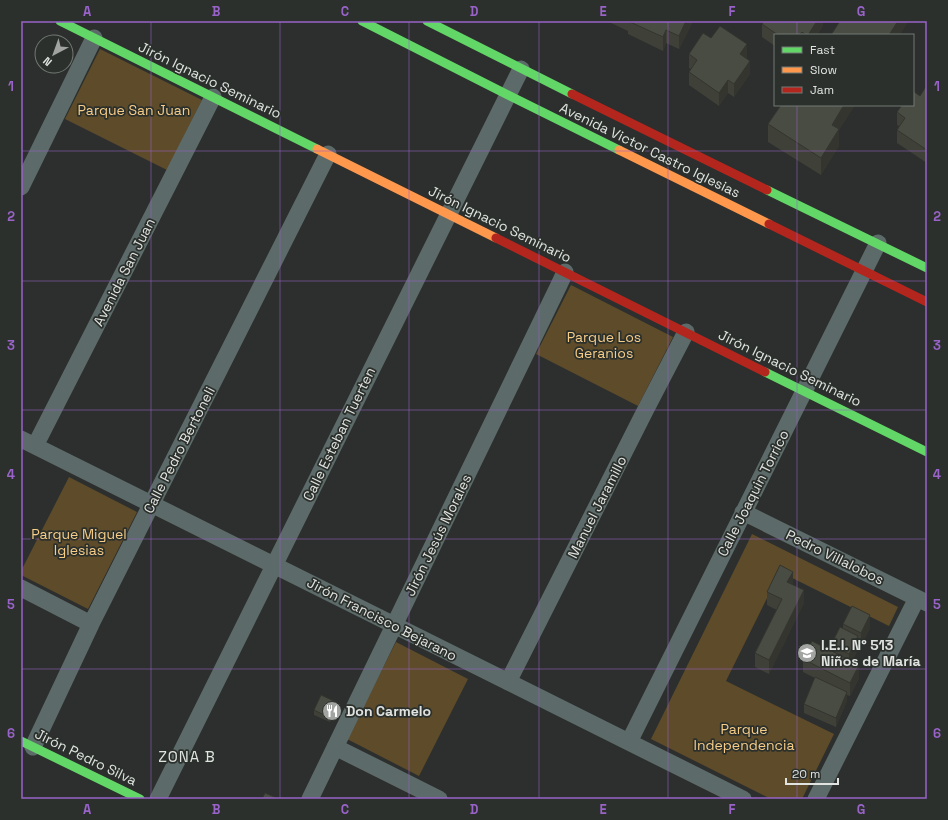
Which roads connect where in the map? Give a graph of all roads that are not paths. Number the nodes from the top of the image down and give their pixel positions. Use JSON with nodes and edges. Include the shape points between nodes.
{"nodes":[{"id":1,"x":60,"y":21,"type":"edge"},
{"id":2,"x":362,"y":21,"type":"edge"},
{"id":3,"x":427,"y":21,"type":"edge"},
{"id":4,"x":94,"y":38,"type":"junction"},
{"id":5,"x":521,"y":69,"type":"junction"},
{"id":6,"x":508,"y":95,"type":"junction"},
{"id":7,"x":214,"y":97,"type":"junction"},
{"id":8,"x":328,"y":154,"type":"junction"},
{"id":9,"x":21,"y":188,"type":"edge"},
{"id":10,"x":449,"y":214,"type":"junction"},
{"id":11,"x":878,"y":243,"type":"junction"},
{"id":12,"x":927,"y":268,"type":"edge"},
{"id":13,"x":864,"y":271,"type":"junction"},
{"id":14,"x":565,"y":272,"type":"junction"},
{"id":15,"x":927,"y":302,"type":"edge"},
{"id":16,"x":686,"y":332,"type":"junction"},
{"id":17,"x":804,"y":391,"type":"junction"},
{"id":18,"x":28,"y":442,"type":"edge"},
{"id":19,"x":927,"y":452,"type":"edge"},
{"id":20,"x":151,"y":504,"type":"junction"},
{"id":21,"x":743,"y":512,"type":"junction"},
{"id":22,"x":274,"y":565,"type":"junction"},
{"id":23,"x":21,"y":588,"type":"edge"},
{"id":24,"x":922,"y":600,"type":"edge"},
{"id":25,"x":91,"y":624,"type":"junction"},
{"id":26,"x":394,"y":625,"type":"junction"},
{"id":27,"x":508,"y":682,"type":"junction"},
{"id":28,"x":629,"y":742,"type":"junction"},
{"id":29,"x":27,"y":744,"type":"edge"},
{"id":30,"x":335,"y":747,"type":"junction"},
{"id":31,"x":140,"y":799,"type":"edge"},
{"id":32,"x":158,"y":799,"type":"edge"},
{"id":33,"x":310,"y":799,"type":"edge"},
{"id":34,"x":439,"y":799,"type":"edge"},
{"id":35,"x":743,"y":799,"type":"edge"},
{"id":36,"x":816,"y":799,"type":"edge"}],
"edges":[{"from":1,"to":4,"type":"street","name":"Jirón Ignacio Seminario"},
{"from":2,"to":6,"type":"street","name":"Avenida Victor Castro Iglesias"},
{"from":3,"to":5,"type":"street","name":"Avenida Victor Castro Iglesias"},
{"from":4,"to":7,"type":"street","name":"Jirón Ignacio Seminario"},
{"from":4,"to":9,"type":"street"},
{"from":5,"to":6,"type":"street","name":"Calle Esteban Tuerten"},
{"from":5,"to":11,"type":"street","name":"Avenida Victor Castro Iglesias"},
{"from":6,"to":10,"type":"street","name":"Calle Esteban Tuerten"},
{"from":6,"to":13,"type":"street","name":"Avenida Victor Castro Iglesias"},
{"from":7,"to":8,"type":"street","name":"Jirón Ignacio Seminario"},
{"from":7,"to":18,"type":"street","name":"Avenida San Juan"},
{"from":8,"to":10,"type":"street","name":"Jirón Ignacio Seminario"},
{"from":8,"to":20,"type":"street","name":"Calle Pedro Bertoneli"},
{"from":10,"to":14,"type":"street","name":"Jirón Ignacio Seminario"},
{"from":10,"to":22,"type":"street","name":"Calle Esteban Tuerten"},
{"from":11,"to":12,"type":"street","name":"Avenida Victor Castro Iglesias"},
{"from":11,"to":13,"type":"street","name":"Calle Joaquin Torrico"},
{"from":13,"to":15,"type":"street","name":"Avenida Victor Castro Iglesias"},
{"from":13,"to":17,"type":"street","name":"Calle Joaquin Torrico"},
{"from":14,"to":16,"type":"street","name":"Jirón Ignacio Seminario"},
{"from":14,"to":26,"type":"street","name":"Jirón Jesús Morales"},
{"from":16,"to":17,"type":"street","name":"Jirón Ignacio Seminario"},
{"from":16,"to":27,"type":"street","name":"Manuel Jaramillo"},
{"from":17,"to":19,"type":"street","name":"Jirón Ignacio Seminario"},
{"from":17,"to":21,"type":"street","name":"Calle Joaquin Torrico"},
{"from":18,"to":20,"type":"street","name":"Jirón Francisco Bejarano"},
{"from":20,"to":22,"type":"street","name":"Jirón Francisco Bejarano"},
{"from":20,"to":25,"type":"street","name":"Calle Pedro Bertoneli"},
{"from":21,"to":24,"type":"street","name":"Pedro Villalobos"},
{"from":21,"to":28,"type":"street","name":"Calle Joaquin Torrico"},
{"from":22,"to":26,"type":"street","name":"Jirón Francisco Bejarano"},
{"from":22,"to":32,"type":"street","name":"Calle Esteban Tuerten"},
{"from":23,"to":25,"type":"street"},
{"from":24,"to":36,"type":"street"},
{"from":25,"to":29,"type":"street","name":"Calle Pedro Bertoneli"},
{"from":26,"to":27,"type":"street","name":"Jirón Francisco Bejarano"},
{"from":26,"to":30,"type":"street","name":"Jirón Jesús Morales"},
{"from":27,"to":28,"type":"street","name":"Jirón Francisco Bejarano"},
{"from":28,"to":35,"type":"street","name":"Jirón Francisco Bejarano"},
{"from":29,"to":31,"type":"street","name":"Jirón Pedro Silva"},
{"from":30,"to":33,"type":"street","name":"Jirón Jesús Morales"},
{"from":30,"to":34,"type":"street"}]}
